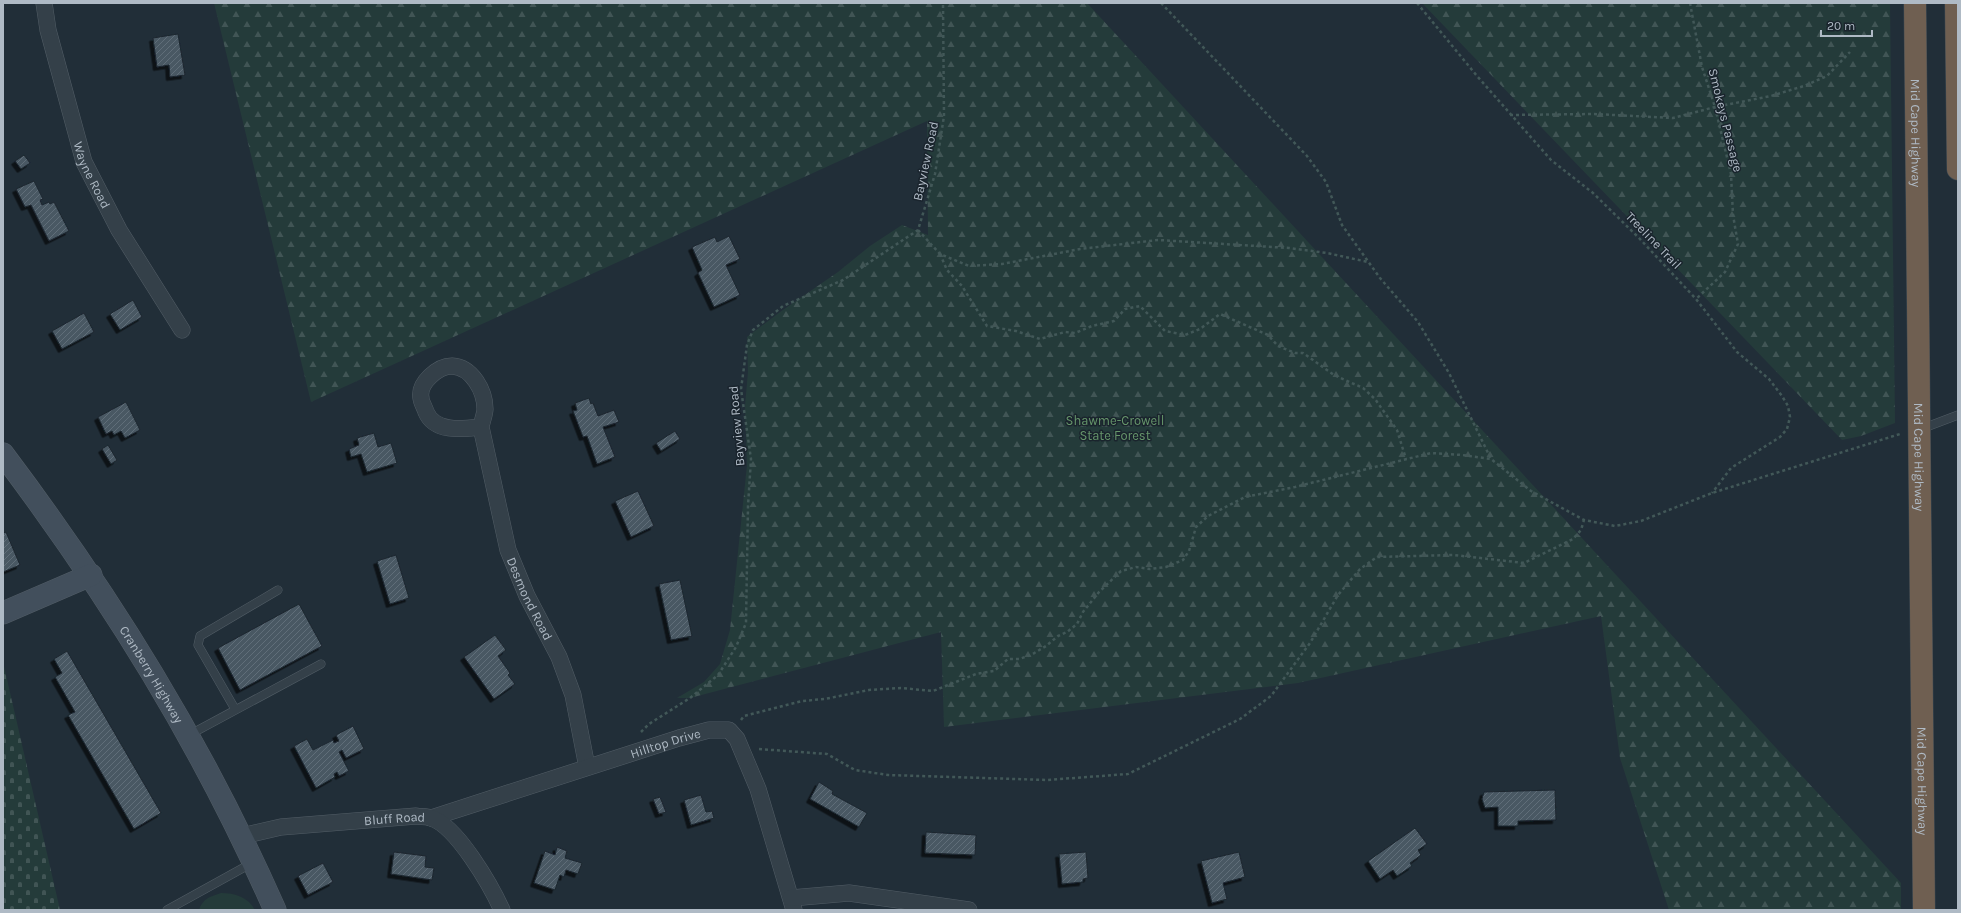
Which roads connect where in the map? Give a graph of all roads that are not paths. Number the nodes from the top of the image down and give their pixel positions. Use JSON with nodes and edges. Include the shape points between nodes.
{"nodes":[{"id":1,"x":44,"y":3,"type":"edge"},
{"id":2,"x":1915,"y":3,"type":"edge"},
{"id":3,"x":1956,"y":3,"type":"edge"},
{"id":4,"x":1958,"y":169,"type":"edge"},
{"id":5,"x":182,"y":330,"type":"dead end"},
{"id":6,"x":1958,"y":415,"type":"edge"},
{"id":7,"x":481,"y":427,"type":"junction"},
{"id":8,"x":1918,"y":430,"type":"junction"},
{"id":9,"x":3,"y":454,"type":"edge"},
{"id":10,"x":91,"y":575,"type":"junction"},
{"id":11,"x":278,"y":590,"type":"dead end"},
{"id":12,"x":3,"y":613,"type":"edge"},
{"id":13,"x":321,"y":664,"type":"dead end"},
{"id":14,"x":235,"y":709,"type":"junction"},
{"id":15,"x":189,"y":735,"type":"junction"},
{"id":16,"x":587,"y":768,"type":"junction"},
{"id":17,"x":432,"y":818,"type":"junction"},
{"id":18,"x":242,"y":836,"type":"junction"},
{"id":19,"x":254,"y":862,"type":"junction"},
{"id":20,"x":792,"y":904,"type":"edge"},
{"id":21,"x":167,"y":910,"type":"edge"},
{"id":22,"x":275,"y":910,"type":"edge"},
{"id":23,"x":502,"y":910,"type":"edge"},
{"id":24,"x":969,"y":910,"type":"edge"},
{"id":25,"x":1924,"y":910,"type":"edge"}],
"edges":[{"from":1,"to":5,"type":"street","name":"Wayne Road","via":[[48,30],[84,162],[119,230]]},
{"from":2,"to":8,"type":"highway","name":"Mid Cape Highway"},
{"from":3,"to":4,"type":"highway"},
{"from":6,"to":8,"type":"lane"},
{"from":7,"to":7,"type":"street","name":"Desmond Road","via":[[457,430],[438,425],[428,415],[420,397],[425,381],[439,370],[452,366],[468,372],[476,379],[482,395],[485,409]]},
{"from":7,"to":16,"type":"street","name":"Desmond Road","via":[[508,550],[527,596],[559,657],[574,695]]},
{"from":8,"to":25,"type":"highway","name":"Mid Cape Highway"},
{"from":9,"to":10,"type":"main road","name":"Cranberry Highway"},
{"from":10,"to":12,"type":"main road"},
{"from":10,"to":15,"type":"main road","name":"Cranberry Highway","via":[[159,682]]},
{"from":11,"to":14,"type":"lane","via":[[200,636],[198,640],[198,645]]},
{"from":13,"to":14,"type":"lane"},
{"from":14,"to":15,"type":"lane"},
{"from":15,"to":18,"type":"main road","name":"Cranberry Highway"},
{"from":16,"to":17,"type":"street","name":"Hilltop Drive"},
{"from":16,"to":20,"type":"street","name":"Hilltop Drive","via":[[679,738],[709,730],[729,730],[737,741],[758,789]]},
{"from":17,"to":18,"type":"street","name":"Bluff Road","via":[[416,816],[281,827]]},
{"from":17,"to":23,"type":"street","name":"Bluff Road","via":[[442,824],[470,855]]},
{"from":18,"to":19,"type":"main road","name":"Cranberry Highway"},
{"from":19,"to":21,"type":"lane"},
{"from":19,"to":22,"type":"main road","name":"Cranberry Highway"},
{"from":20,"to":24,"type":"street","via":[[848,893]]}]}
